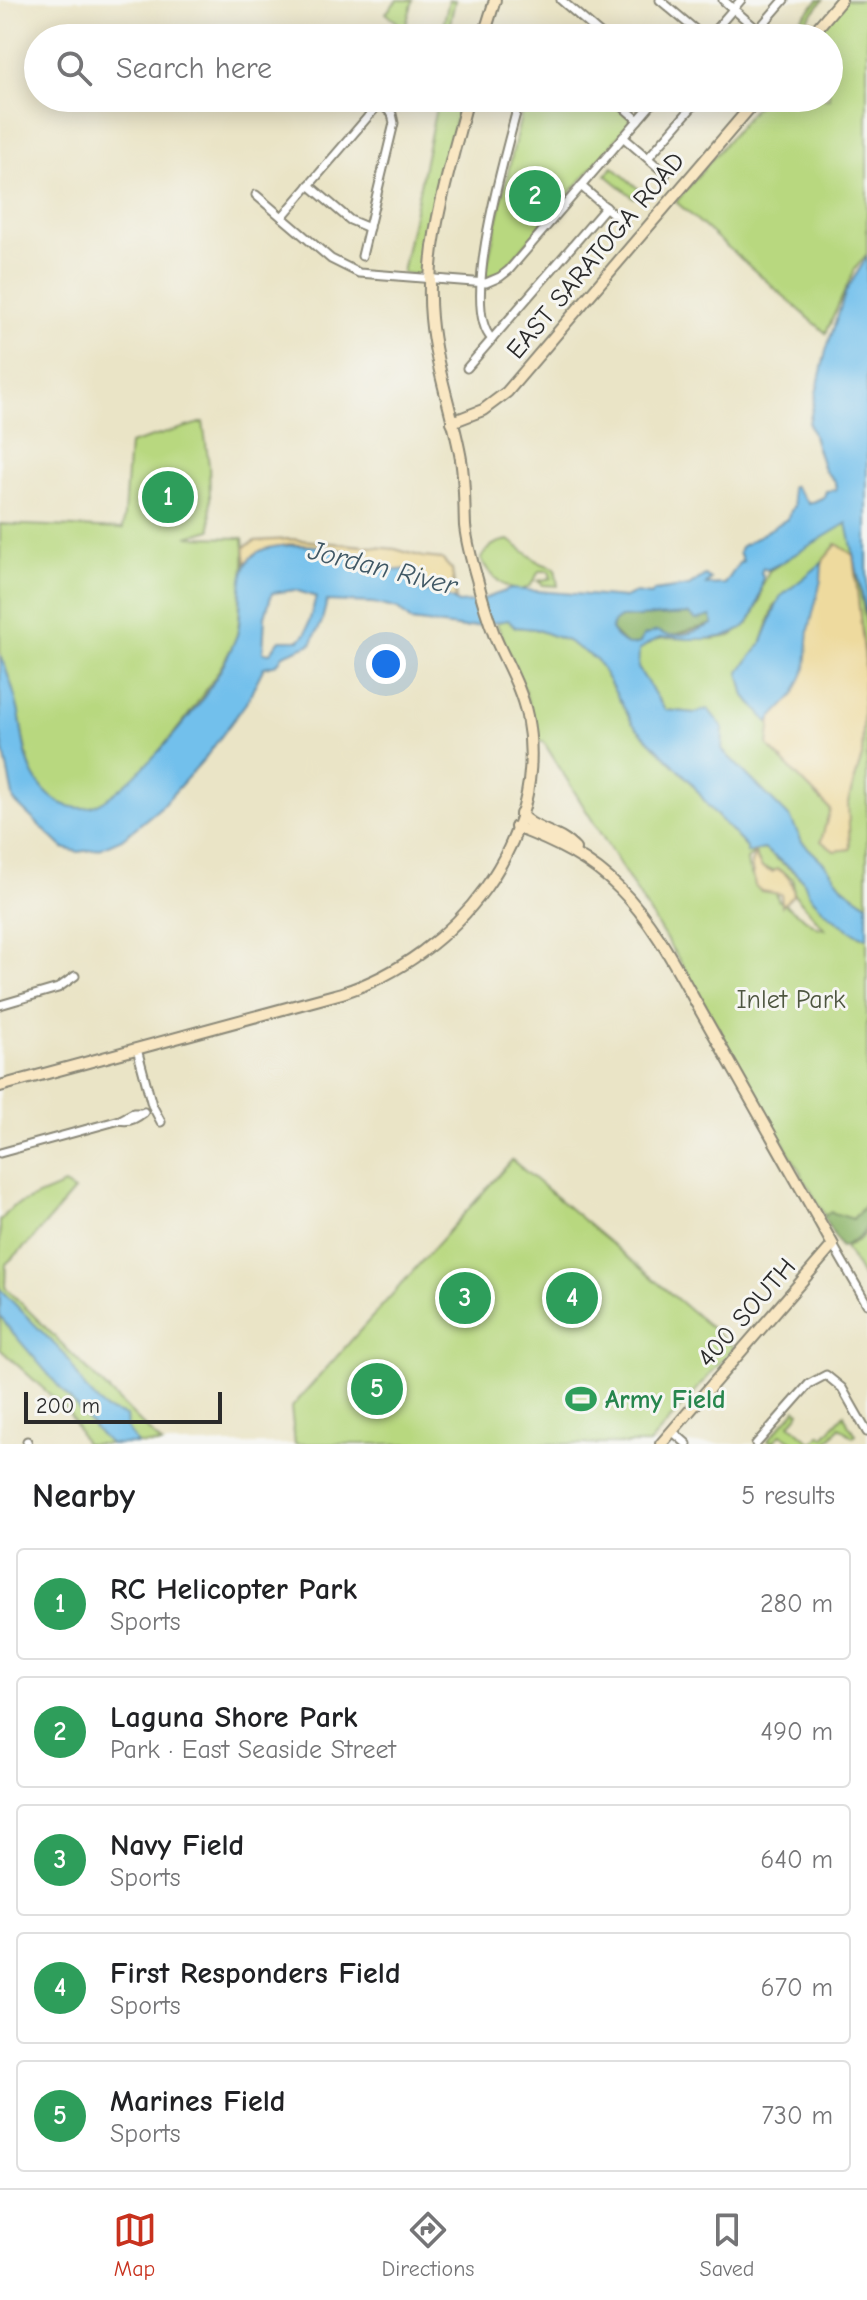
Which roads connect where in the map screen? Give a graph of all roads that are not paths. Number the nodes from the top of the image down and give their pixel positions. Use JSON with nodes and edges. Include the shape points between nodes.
{"nodes":[{"id":1,"x":495,"y":0,"type":"edge"},
{"id":2,"x":561,"y":0,"type":"edge"},
{"id":3,"x":660,"y":0,"type":"edge"},
{"id":4,"x":723,"y":0,"type":"edge"},
{"id":5,"x":741,"y":0,"type":"edge"},
{"id":6,"x":784,"y":0,"type":"edge"},
{"id":7,"x":841,"y":0,"type":"edge"},
{"id":8,"x":733,"y":9,"type":"junction"},
{"id":9,"x":487,"y":24,"type":"edge"},
{"id":10,"x":589,"y":24,"type":"edge"},
{"id":11,"x":690,"y":24,"type":"edge"},
{"id":12,"x":720,"y":24,"type":"edge"},
{"id":13,"x":751,"y":24,"type":"edge"},
{"id":14,"x":763,"y":24,"type":"edge"},
{"id":15,"x":821,"y":24,"type":"edge"},
{"id":16,"x":372,"y":112,"type":"edge"},
{"id":17,"x":391,"y":112,"type":"edge"},
{"id":18,"x":465,"y":112,"type":"edge"},
{"id":19,"x":516,"y":112,"type":"edge"},
{"id":20,"x":629,"y":112,"type":"edge"},
{"id":21,"x":645,"y":112,"type":"edge"},
{"id":22,"x":688,"y":112,"type":"edge"},
{"id":23,"x":746,"y":112,"type":"edge"},
{"id":24,"x":638,"y":120,"type":"junction"},
{"id":25,"x":623,"y":137,"type":"junction"},
{"id":26,"x":648,"y":158,"type":"junction"},
{"id":27,"x":666,"y":174,"type":"dead end"},
{"id":28,"x":309,"y":185,"type":"junction"},
{"id":29,"x":581,"y":186,"type":"junction"},
{"id":30,"x":256,"y":195,"type":"dead end"},
{"id":31,"x":606,"y":207,"type":"junction"},
{"id":32,"x":282,"y":217,"type":"junction"},
{"id":33,"x":624,"y":223,"type":"dead end"},
{"id":34,"x":369,"y":228,"type":"junction"},
{"id":35,"x":362,"y":256,"type":"dead end"},
{"id":36,"x":430,"y":279,"type":"junction"},
{"id":37,"x":481,"y":283,"type":"junction"},
{"id":38,"x":492,"y":339,"type":"junction"},
{"id":39,"x":438,"y":365,"type":"junction"},
{"id":40,"x":467,"y":368,"type":"dead end"},
{"id":41,"x":452,"y":422,"type":"junction"},
{"id":42,"x":464,"y":494,"type":"junction"},
{"id":43,"x":521,"y":814,"type":"junction"},
{"id":44,"x":516,"y":827,"type":"junction"},
{"id":45,"x":584,"y":859,"type":"junction"},
{"id":46,"x":75,"y":976,"type":"dead end"},
{"id":47,"x":0,"y":1005,"type":"edge"},
{"id":48,"x":137,"y":1049,"type":"junction"},
{"id":49,"x":0,"y":1086,"type":"edge"},
{"id":50,"x":154,"y":1109,"type":"junction"},
{"id":51,"x":161,"y":1122,"type":"dead end"},
{"id":52,"x":0,"y":1153,"type":"edge"},
{"id":53,"x":833,"y":1245,"type":"junction"},
{"id":54,"x":867,"y":1304,"type":"edge"},
{"id":55,"x":867,"y":1432,"type":"edge"},
{"id":56,"x":668,"y":1439,"type":"edge"},
{"id":57,"x":687,"y":1444,"type":"edge"},
{"id":58,"x":756,"y":1444,"type":"edge"}],
"edges":[{"from":1,"to":9,"type":"main road"},
{"from":2,"to":10,"type":"street"},
{"from":3,"to":11,"type":"street"},
{"from":4,"to":8,"type":"street"},
{"from":5,"to":8,"type":"street"},
{"from":6,"to":14,"type":"street"},
{"from":7,"to":15,"type":"main road"},
{"from":8,"to":12,"type":"street"},
{"from":8,"to":13,"type":"street"},
{"from":16,"to":28,"type":"street"},
{"from":17,"to":34,"type":"street","via":[[394,123]]},
{"from":18,"to":36,"type":"main road","via":[[436,227]]},
{"from":19,"to":37,"type":"street","via":[[490,218]]},
{"from":20,"to":24,"type":"street"},
{"from":21,"to":24,"type":"street"},
{"from":22,"to":26,"type":"street"},
{"from":23,"to":41,"type":"main road","name":"EAST SARATOGA ROAD","via":[[507,392],[477,413]]},
{"from":24,"to":25,"type":"street"},
{"from":25,"to":26,"type":"street"},
{"from":25,"to":29,"type":"street"},
{"from":26,"to":27,"type":"street"},
{"from":28,"to":32,"type":"street"},
{"from":28,"to":34,"type":"street","via":[[350,220]]},
{"from":29,"to":31,"type":"street"},
{"from":29,"to":37,"type":"street","via":[[509,270]]},
{"from":30,"to":32,"type":"street"},
{"from":31,"to":33,"type":"street"},
{"from":31,"to":38,"type":"street"},
{"from":32,"to":36,"type":"street","via":[[346,268],[373,276]]},
{"from":34,"to":35,"type":"street"},
{"from":36,"to":37,"type":"street"},
{"from":36,"to":39,"type":"main road"},
{"from":37,"to":38,"type":"street","via":[[484,328]]},
{"from":38,"to":40,"type":"street"},
{"from":39,"to":41,"type":"main road"},
{"from":39,"to":42,"type":"main road","via":[[441,401]]},
{"from":41,"to":42,"type":"main road"},
{"from":42,"to":43,"type":"main road","via":[[466,533],[481,595],[527,719],[530,766]]},
{"from":43,"to":44,"type":"main road"},
{"from":43,"to":45,"type":"main road","via":[[564,838]]},
{"from":44,"to":45,"type":"main road"},
{"from":44,"to":48,"type":"main road","via":[[498,868],[471,908],[404,966],[342,993]]},
{"from":45,"to":53,"type":"main road","via":[[619,888],[651,929]]},
{"from":46,"to":47,"type":"street","via":[[58,988]]},
{"from":48,"to":49,"type":"main road"},
{"from":48,"to":50,"type":"street"},
{"from":50,"to":51,"type":"street"},
{"from":50,"to":52,"type":"street"},
{"from":53,"to":54,"type":"street"},
{"from":53,"to":56,"type":"main road","name":"400 SOUTH"},
{"from":55,"to":58,"type":"street","via":[[842,1388],[826,1375],[809,1384]]},
{"from":56,"to":57,"type":"street"}]}
